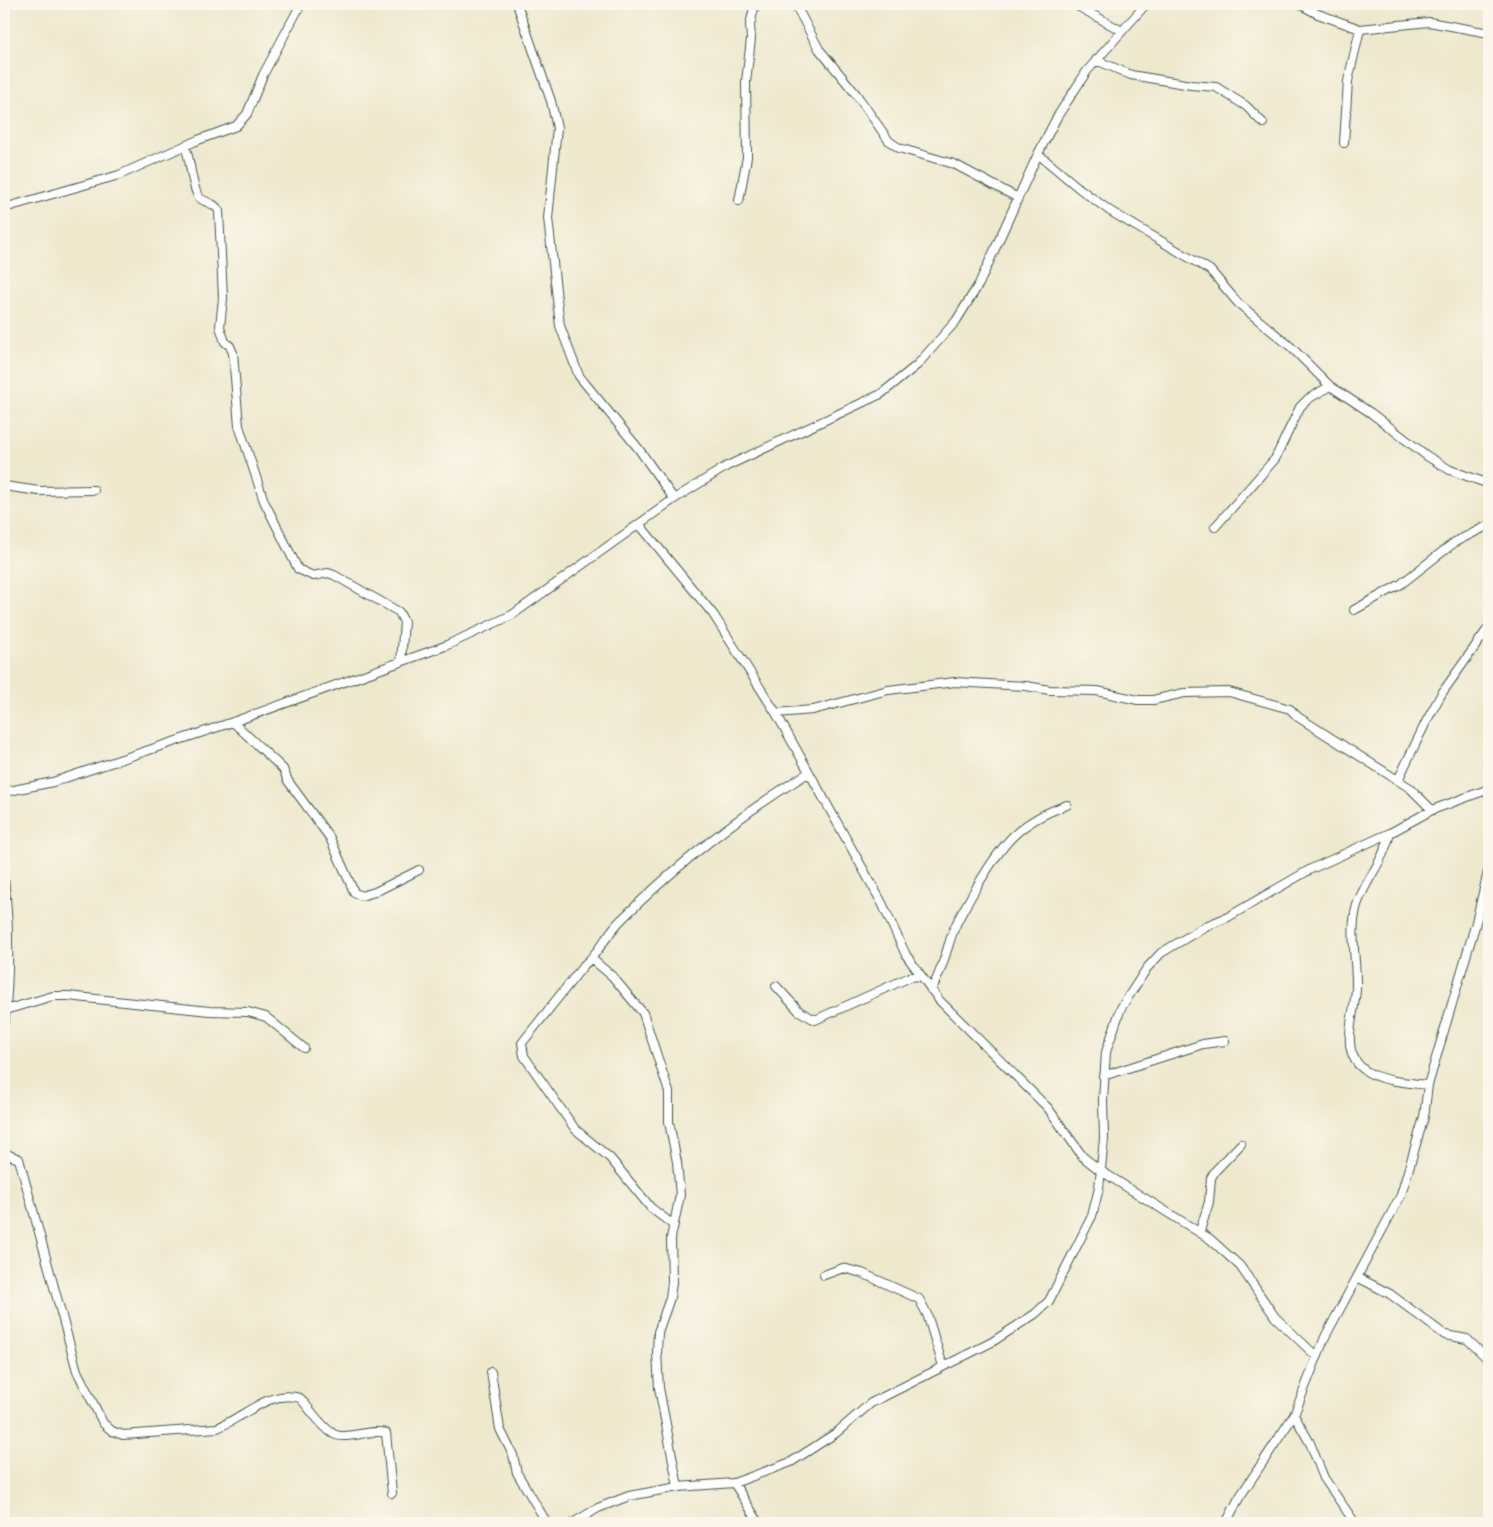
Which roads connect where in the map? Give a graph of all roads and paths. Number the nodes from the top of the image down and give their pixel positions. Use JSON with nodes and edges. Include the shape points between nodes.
{"nodes":[{"id":1,"x":301,"y":4,"type":"edge"},
{"id":2,"x":517,"y":4,"type":"edge"},
{"id":3,"x":755,"y":4,"type":"edge"},
{"id":4,"x":795,"y":4,"type":"edge"},
{"id":5,"x":1074,"y":4,"type":"edge"},
{"id":6,"x":1146,"y":4,"type":"edge"},
{"id":7,"x":1299,"y":4,"type":"edge"},
{"id":8,"x":1360,"y":29,"type":"junction"},
{"id":9,"x":1122,"y":31,"type":"junction"},
{"id":10,"x":1489,"y":33,"type":"edge"},
{"id":11,"x":1096,"y":60,"type":"junction"},
{"id":12,"x":1263,"y":123,"type":"dead end"},
{"id":13,"x":1344,"y":143,"type":"dead end"},
{"id":14,"x":184,"y":146,"type":"junction"},
{"id":15,"x":1038,"y":154,"type":"junction"},
{"id":16,"x":1018,"y":198,"type":"junction"},
{"id":17,"x":739,"y":201,"type":"dead end"},
{"id":18,"x":4,"y":208,"type":"edge"},
{"id":19,"x":1330,"y":386,"type":"junction"},
{"id":20,"x":1489,"y":484,"type":"edge"},
{"id":21,"x":4,"y":486,"type":"edge"},
{"id":22,"x":94,"y":490,"type":"dead end"},
{"id":23,"x":674,"y":500,"type":"junction"},
{"id":24,"x":639,"y":524,"type":"junction"},
{"id":25,"x":1489,"y":525,"type":"edge"},
{"id":26,"x":1215,"y":527,"type":"dead end"},
{"id":27,"x":1354,"y":610,"type":"dead end"},
{"id":28,"x":1489,"y":627,"type":"edge"},
{"id":29,"x":401,"y":662,"type":"junction"},
{"id":30,"x":776,"y":713,"type":"junction"},
{"id":31,"x":233,"y":722,"type":"junction"},
{"id":32,"x":808,"y":773,"type":"junction"},
{"id":33,"x":1398,"y":780,"type":"junction"},
{"id":34,"x":1489,"y":789,"type":"edge"},
{"id":35,"x":4,"y":792,"type":"edge"},
{"id":36,"x":1067,"y":805,"type":"dead end"},
{"id":37,"x":1432,"y":810,"type":"junction"},
{"id":38,"x":1390,"y":833,"type":"junction"},
{"id":39,"x":1489,"y":868,"type":"edge"},
{"id":40,"x":419,"y":870,"type":"dead end"},
{"id":41,"x":4,"y":882,"type":"edge"},
{"id":42,"x":592,"y":959,"type":"junction"},
{"id":43,"x":920,"y":976,"type":"junction"},
{"id":44,"x":776,"y":986,"type":"dead end"},
{"id":45,"x":931,"y":990,"type":"junction"},
{"id":46,"x":5,"y":1010,"type":"junction"},
{"id":47,"x":4,"y":1022,"type":"edge"},
{"id":48,"x":1225,"y":1041,"type":"dead end"},
{"id":49,"x":304,"y":1048,"type":"dead end"},
{"id":50,"x":1103,"y":1076,"type":"junction"},
{"id":51,"x":1428,"y":1085,"type":"junction"},
{"id":52,"x":1241,"y":1144,"type":"dead end"},
{"id":53,"x":4,"y":1153,"type":"edge"},
{"id":54,"x":1100,"y":1171,"type":"junction"},
{"id":55,"x":672,"y":1224,"type":"junction"},
{"id":56,"x":1200,"y":1231,"type":"junction"},
{"id":57,"x":824,"y":1275,"type":"dead end"},
{"id":58,"x":1357,"y":1277,"type":"junction"},
{"id":59,"x":1316,"y":1356,"type":"junction"},
{"id":60,"x":1489,"y":1360,"type":"edge"},
{"id":61,"x":943,"y":1366,"type":"junction"},
{"id":62,"x":491,"y":1372,"type":"dead end"},
{"id":63,"x":1294,"y":1415,"type":"junction"},
{"id":64,"x":734,"y":1483,"type":"junction"},
{"id":65,"x":678,"y":1487,"type":"junction"},
{"id":66,"x":392,"y":1493,"type":"dead end"},
{"id":67,"x":546,"y":1523,"type":"edge"},
{"id":68,"x":572,"y":1523,"type":"edge"},
{"id":69,"x":759,"y":1523,"type":"edge"},
{"id":70,"x":1226,"y":1523,"type":"edge"},
{"id":71,"x":1355,"y":1523,"type":"edge"}],
"edges":[{"from":1,"to":14,"type":"street","via":[[263,74],[242,122]]},
{"from":2,"to":23,"type":"street","via":[[549,93],[557,128],[548,218],[560,326],[579,376],[638,448]]},
{"from":3,"to":17,"type":"street","via":[[746,82],[747,157]]},
{"from":4,"to":16,"type":"street","via":[[819,49],[889,141],[899,148],[954,164]]},
{"from":5,"to":9,"type":"street"},
{"from":6,"to":9,"type":"street"},
{"from":7,"to":8,"type":"street"},
{"from":8,"to":10,"type":"street","via":[[1428,22]]},
{"from":8,"to":13,"type":"street","via":[[1348,81]]},
{"from":9,"to":11,"type":"street"},
{"from":11,"to":12,"type":"street","via":[[1131,75],[1216,87],[1246,106]]},
{"from":11,"to":15,"type":"street","via":[[1073,91]]},
{"from":14,"to":18,"type":"street","via":[[119,175]]},
{"from":14,"to":29,"type":"street","via":[[197,194],[214,203],[219,211],[223,298],[220,326],[233,353],[240,426],[264,501],[298,569],[313,576],[334,575],[399,612],[404,622]]},
{"from":15,"to":16,"type":"street"},
{"from":15,"to":19,"type":"street","via":[[1110,212],[1210,270],[1238,303],[1291,347]]},
{"from":16,"to":23,"type":"street","via":[[979,284],[956,320],[917,365],[881,394],[727,466]]},
{"from":19,"to":20,"type":"street","via":[[1427,456],[1450,470]]},
{"from":19,"to":26,"type":"street","via":[[1300,407],[1276,458]]},
{"from":21,"to":22,"type":"street","via":[[38,491]]},
{"from":23,"to":24,"type":"street"},
{"from":24,"to":29,"type":"street","via":[[512,615]]},
{"from":24,"to":30,"type":"street","via":[[713,614]]},
{"from":25,"to":27,"type":"street","via":[[1455,542],[1401,584]]},
{"from":28,"to":33,"type":"street","via":[[1442,693]]},
{"from":29,"to":31,"type":"street"},
{"from":30,"to":32,"type":"street"},
{"from":30,"to":33,"type":"street","via":[[824,709],[888,690],[944,682],[1097,691],[1138,700],[1184,693],[1229,692],[1290,709]]},
{"from":31,"to":35,"type":"street","via":[[53,782]]},
{"from":31,"to":40,"type":"street","via":[[283,769],[288,781],[330,838],[354,892],[361,896],[375,892]]},
{"from":32,"to":42,"type":"street","via":[[749,813],[672,873],[619,922]]},
{"from":32,"to":43,"type":"street","via":[[882,903],[906,956]]},
{"from":33,"to":37,"type":"street","via":[[1418,794]]},
{"from":34,"to":37,"type":"street"},
{"from":36,"to":45,"type":"street","via":[[1047,812],[1000,848],[954,929],[940,974]]},
{"from":37,"to":38,"type":"street"},
{"from":38,"to":50,"type":"street","via":[[1311,870],[1162,953],[1142,974],[1121,1008],[1106,1052]]},
{"from":38,"to":51,"type":"street","via":[[1386,850],[1362,894],[1355,915],[1356,989],[1350,1047],[1357,1063],[1372,1075]]},
{"from":39,"to":51,"type":"street"},
{"from":41,"to":46,"type":"main road","via":[[8,931]]},
{"from":42,"to":55,"type":"street","via":[[644,1013],[669,1092],[672,1140],[680,1181],[680,1195]]},
{"from":42,"to":55,"type":"street","via":[[522,1043],[522,1051],[575,1129],[610,1158],[651,1208]]},
{"from":43,"to":44,"type":"street","via":[[910,977],[815,1020],[799,1011]]},
{"from":43,"to":45,"type":"street"},
{"from":45,"to":54,"type":"street","via":[[963,1026],[1048,1108],[1083,1157]]},
{"from":46,"to":47,"type":"main road"},
{"from":46,"to":49,"type":"street","via":[[53,996],[68,996],[248,1012],[266,1017]]},
{"from":48,"to":50,"type":"street","via":[[1203,1044]]},
{"from":50,"to":54,"type":"street","via":[[1104,1139]]},
{"from":51,"to":58,"type":"street","via":[[1424,1117],[1401,1195]]},
{"from":52,"to":56,"type":"street","via":[[1211,1178],[1209,1202]]},
{"from":53,"to":66,"type":"street","via":[[19,1159],[77,1371],[98,1414],[112,1431],[123,1435],[217,1428],[231,1423],[254,1406],[293,1396],[300,1398],[330,1433],[337,1436],[386,1433]]},
{"from":54,"to":56,"type":"street"},
{"from":54,"to":61,"type":"street","via":[[1097,1203],[1092,1216],[1049,1301],[1019,1326]]},
{"from":55,"to":65,"type":"street","via":[[672,1282],[658,1332],[657,1353],[659,1388]]},
{"from":56,"to":59,"type":"street","via":[[1240,1266],[1275,1317]]},
{"from":57,"to":61,"type":"street","via":[[843,1268],[862,1273],[919,1299]]},
{"from":58,"to":59,"type":"street"},
{"from":58,"to":60,"type":"street","via":[[1390,1294],[1445,1335],[1467,1340]]},
{"from":59,"to":63,"type":"street"},
{"from":61,"to":64,"type":"street","via":[[871,1403],[836,1433],[791,1462]]},
{"from":62,"to":67,"type":"street","via":[[500,1429],[513,1455],[517,1473]]},
{"from":63,"to":70,"type":"street"},
{"from":63,"to":71,"type":"street","via":[[1324,1478]]},
{"from":64,"to":65,"type":"street"},
{"from":64,"to":69,"type":"street"},
{"from":65,"to":68,"type":"street","via":[[629,1496]]}]}
